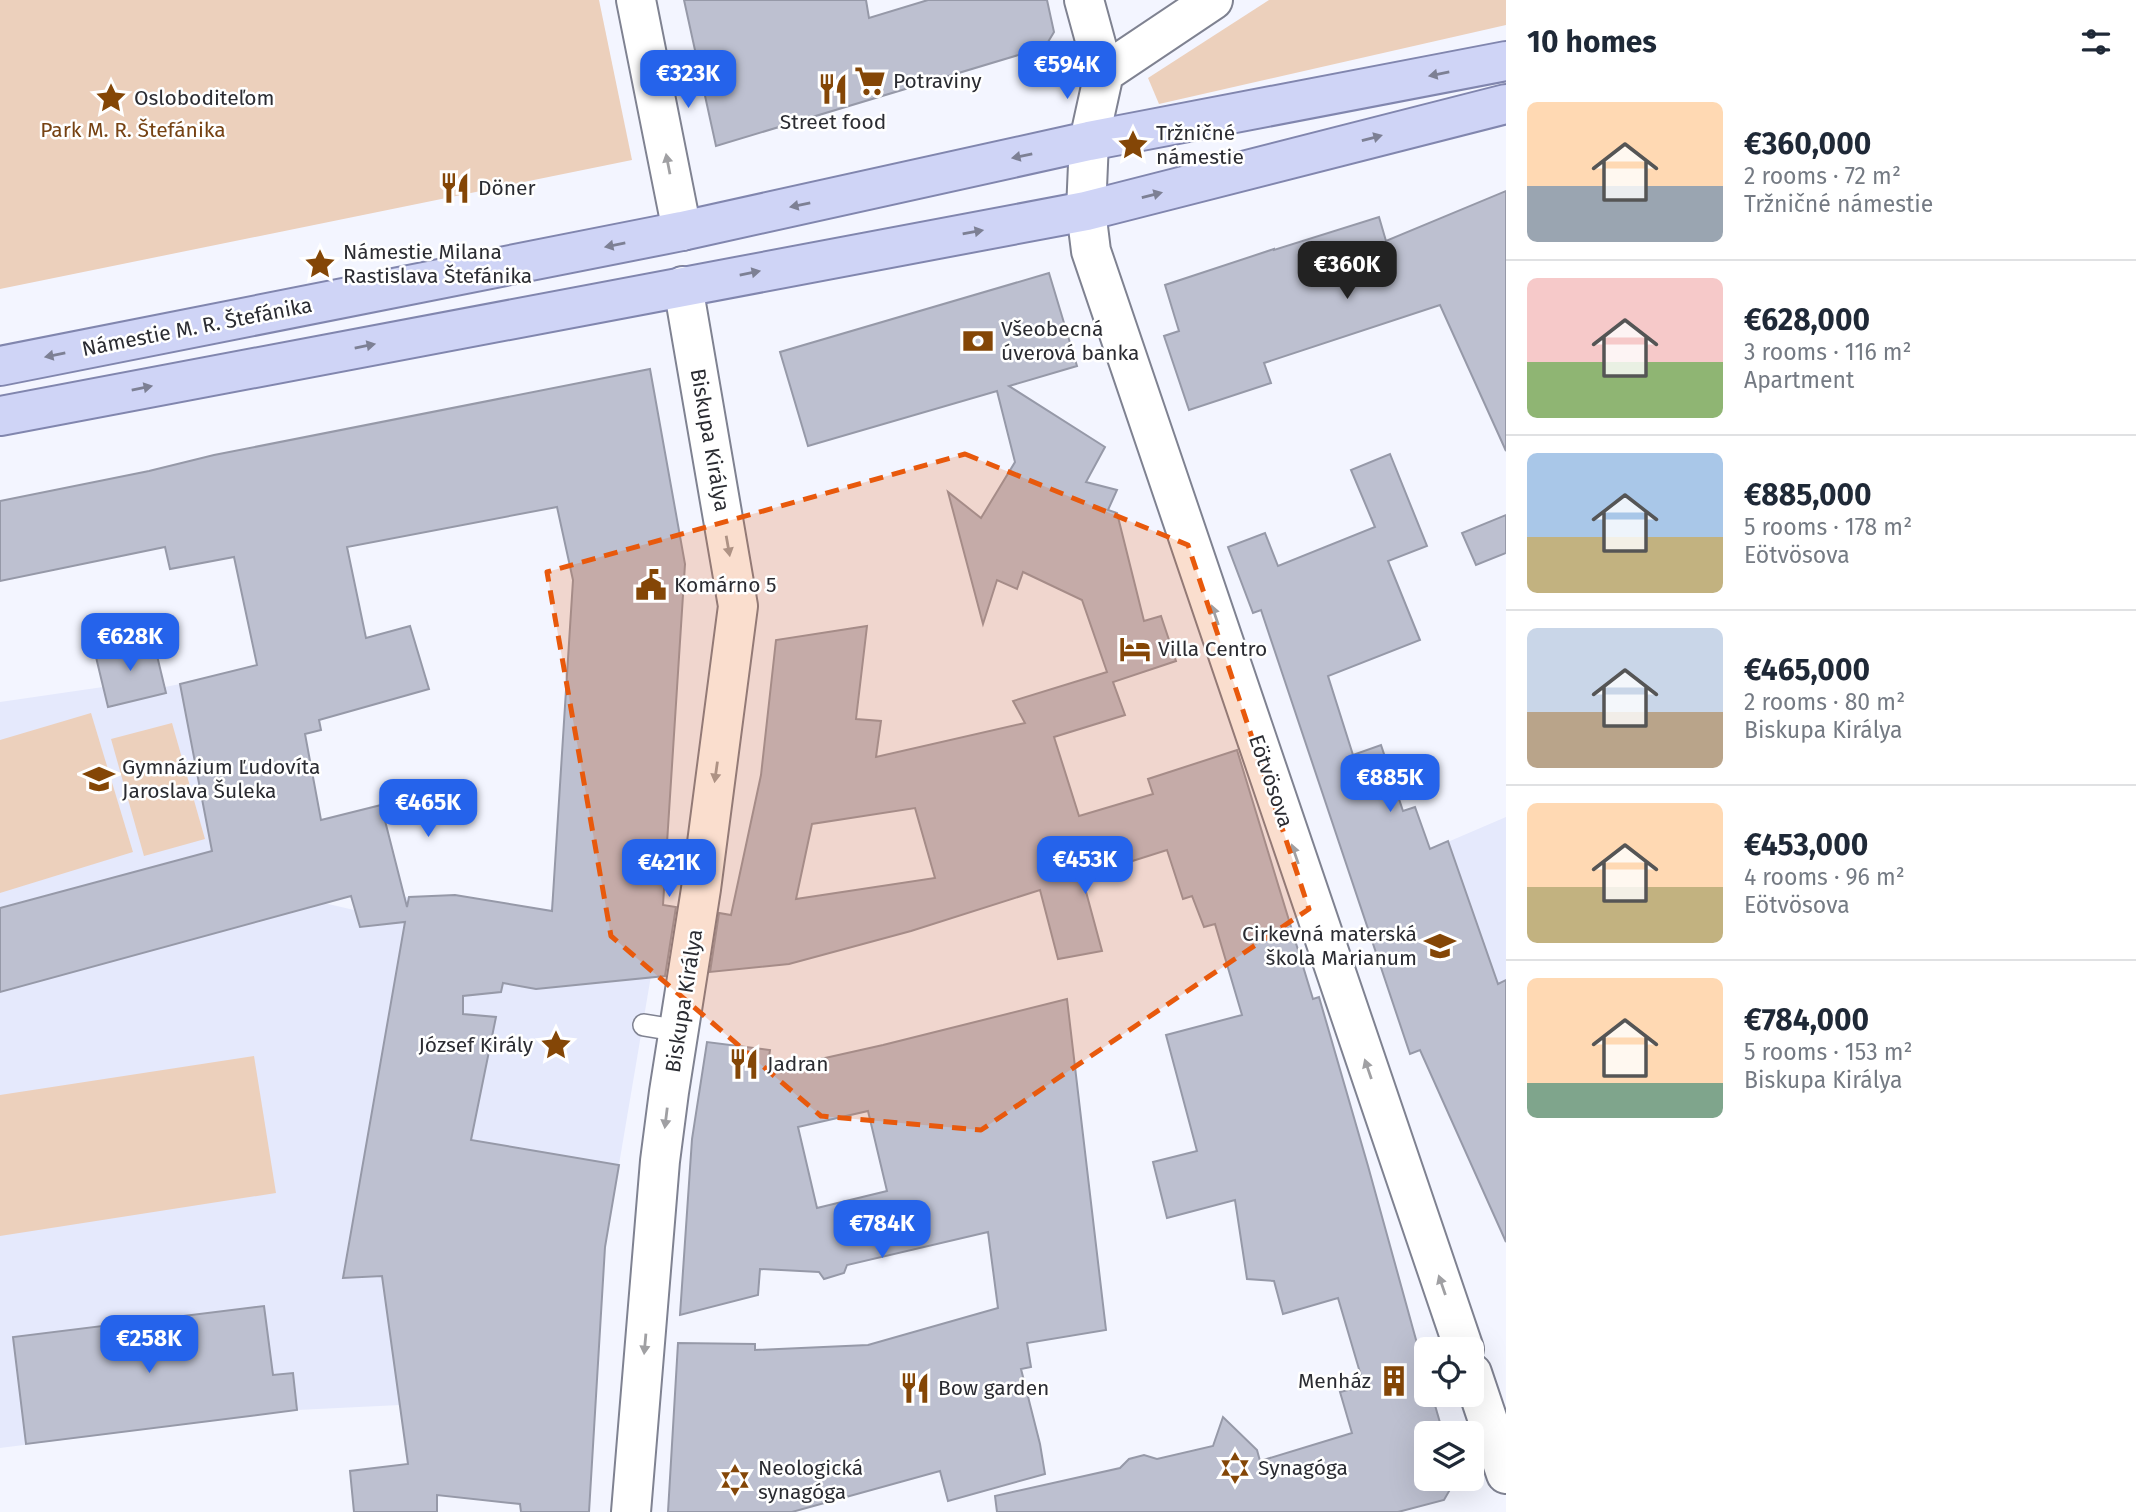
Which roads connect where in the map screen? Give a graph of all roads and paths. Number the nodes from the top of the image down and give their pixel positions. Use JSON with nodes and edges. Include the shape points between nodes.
{"nodes":[{"id":1,"x":636,"y":0,"type":"edge"},
{"id":2,"x":1084,"y":0,"type":"edge"},
{"id":3,"x":1213,"y":0,"type":"edge"},
{"id":4,"x":1506,"y":61,"type":"edge"},
{"id":5,"x":1104,"y":73,"type":"junction"},
{"id":6,"x":1506,"y":104,"type":"edge"},
{"id":7,"x":1089,"y":141,"type":"junction"},
{"id":8,"x":1086,"y":211,"type":"junction"},
{"id":9,"x":682,"y":231,"type":"junction"},
{"id":10,"x":683,"y":286,"type":"junction"},
{"id":11,"x":0,"y":366,"type":"edge"},
{"id":12,"x":0,"y":416,"type":"edge"},
{"id":13,"x":1460,"y":1337,"type":"edge"},
{"id":14,"x":1483,"y":1407,"type":"edge"},
{"id":15,"x":1506,"y":1474,"type":"edge"},
{"id":16,"x":631,"y":1512,"type":"edge"}],
"edges":[{"from":9,"to":1,"type":"street","one_way":true},
{"from":2,"to":5,"type":"street"},
{"from":3,"to":5,"type":"street"},
{"from":4,"to":7,"type":"main road","one_way":true},
{"from":5,"to":7,"type":"street"},
{"from":8,"to":6,"type":"main road","one_way":true},
{"from":7,"to":8,"type":"street","name":"Eötvösova"},
{"from":7,"to":9,"type":"main road","one_way":true},
{"from":10,"to":8,"type":"main road","one_way":true},
{"from":13,"to":8,"type":"street","name":"Eötvösova","one_way":true,"via":[[1091,251]]},
{"from":9,"to":10,"type":"main road"},
{"from":9,"to":11,"type":"main road","name":"Námestie M. R. Štefánika","one_way":true},
{"from":12,"to":10,"type":"main road","one_way":true},
{"from":10,"to":16,"type":"street","name":"Biskupa Királya","one_way":true,"via":[[738,606],[701,889],[662,1028],[669,1092]]},
{"from":14,"to":15,"type":"street"}]}
